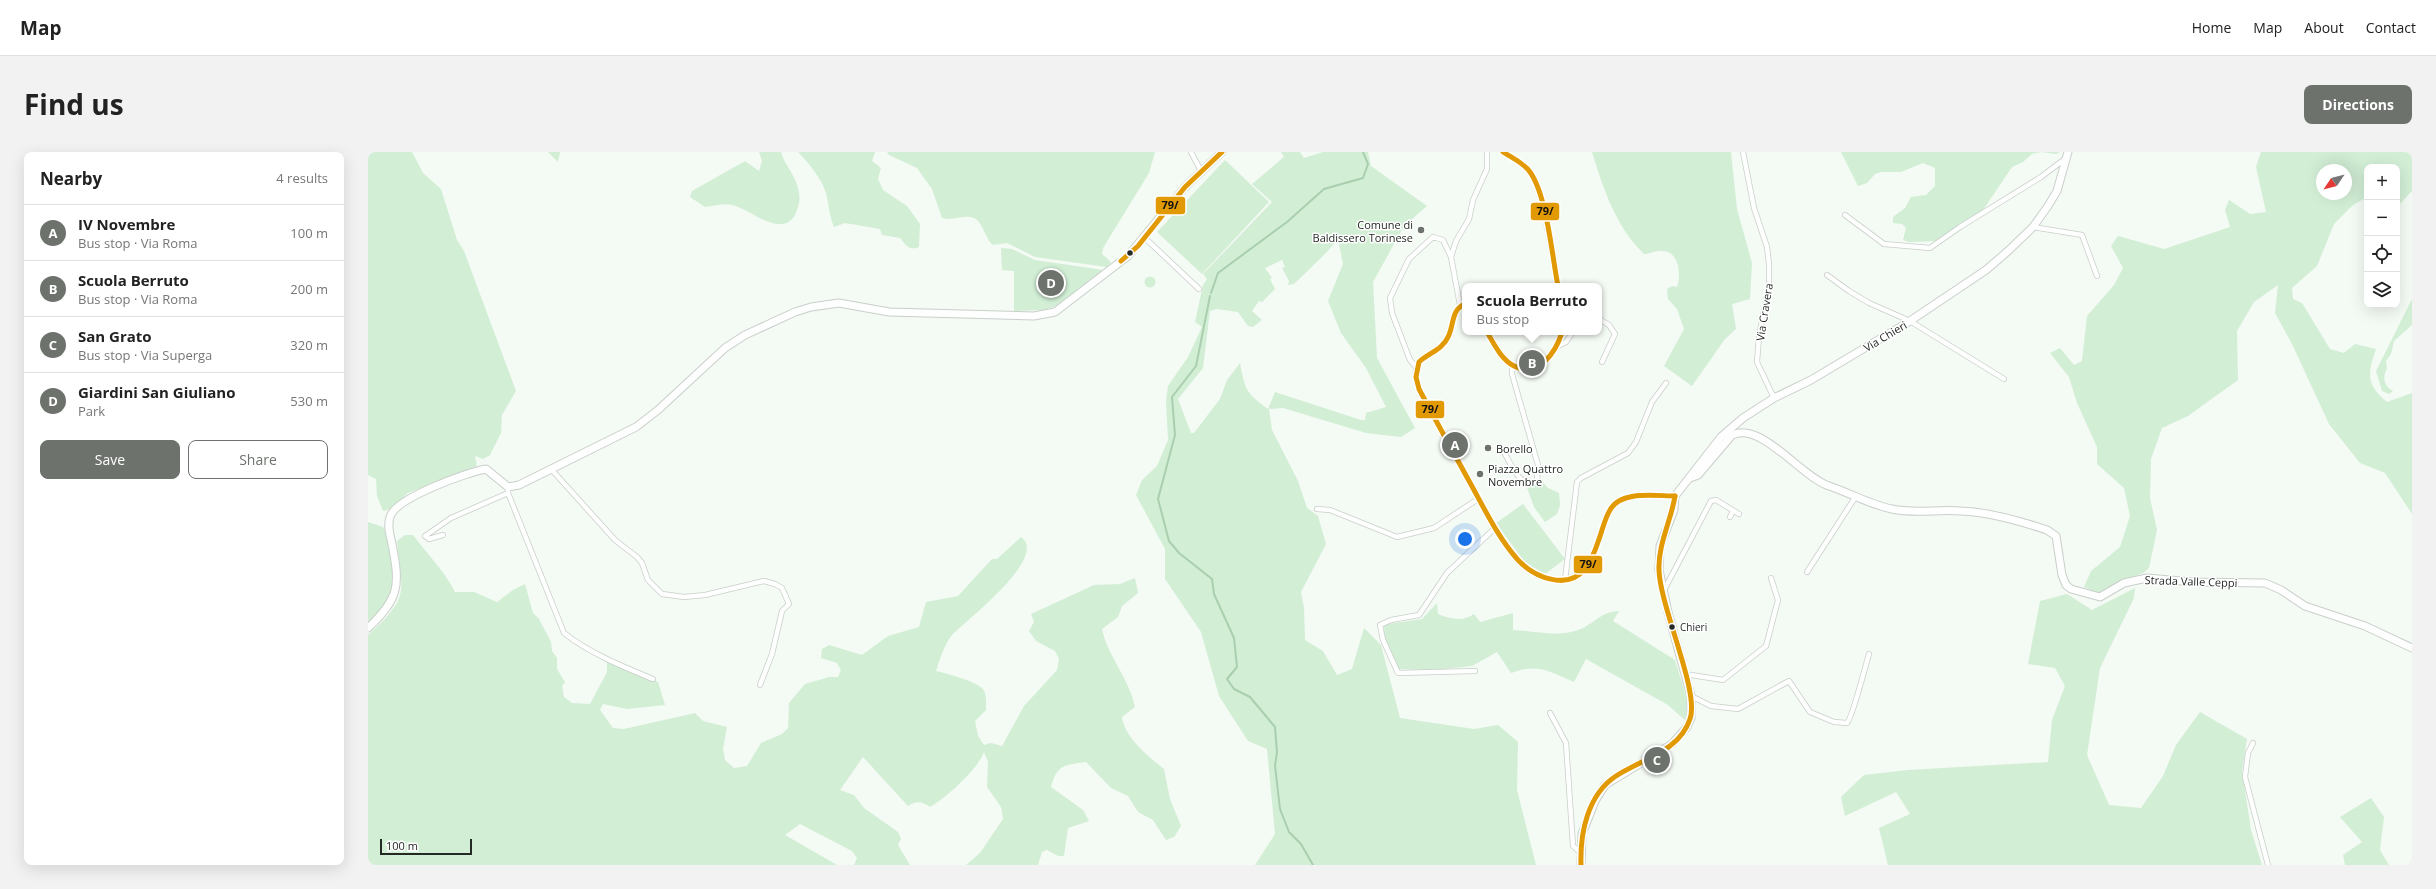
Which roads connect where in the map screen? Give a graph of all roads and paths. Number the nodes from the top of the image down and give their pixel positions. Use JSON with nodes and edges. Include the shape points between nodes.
{"nodes":[{"id":1,"x":1191,"y":152,"type":"edge"},
{"id":2,"x":1222,"y":152,"type":"edge"},
{"id":3,"x":1488,"y":152,"type":"edge"},
{"id":4,"x":1503,"y":152,"type":"edge"},
{"id":5,"x":1743,"y":152,"type":"edge"},
{"id":6,"x":2068,"y":155,"type":"edge"},
{"id":7,"x":1201,"y":171,"type":"junction"},
{"id":8,"x":1846,"y":215,"type":"dead end"},
{"id":9,"x":2033,"y":227,"type":"junction"},
{"id":10,"x":1145,"y":238,"type":"junction"},
{"id":11,"x":1451,"y":257,"type":"junction"},
{"id":12,"x":1826,"y":275,"type":"dead end"},
{"id":13,"x":2097,"y":276,"type":"dead end"},
{"id":14,"x":1557,"y":283,"type":"edge"},
{"id":15,"x":1199,"y":289,"type":"dead end"},
{"id":16,"x":1462,"y":300,"type":"edge"},
{"id":17,"x":1462,"y":306,"type":"edge"},
{"id":18,"x":1602,"y":321,"type":"edge"},
{"id":19,"x":1910,"y":321,"type":"junction"},
{"id":20,"x":1489,"y":335,"type":"edge"},
{"id":21,"x":1561,"y":335,"type":"edge"},
{"id":22,"x":1570,"y":335,"type":"edge"},
{"id":23,"x":1558,"y":346,"type":"junction"},
{"id":24,"x":1602,"y":362,"type":"dead end"},
{"id":25,"x":1512,"y":365,"type":"junction"},
{"id":26,"x":1416,"y":367,"type":"junction"},
{"id":27,"x":2004,"y":379,"type":"dead end"},
{"id":28,"x":1666,"y":383,"type":"dead end"},
{"id":29,"x":1774,"y":398,"type":"junction"},
{"id":30,"x":1503,"y":450,"type":"dead end"},
{"id":31,"x":551,"y":469,"type":"junction"},
{"id":32,"x":1690,"y":478,"type":"junction"},
{"id":33,"x":508,"y":490,"type":"junction"},
{"id":34,"x":1675,"y":496,"type":"junction"},
{"id":35,"x":1856,"y":496,"type":"junction"},
{"id":36,"x":1478,"y":499,"type":"junction"},
{"id":37,"x":1317,"y":509,"type":"dead end"},
{"id":38,"x":1733,"y":511,"type":"junction"},
{"id":39,"x":1739,"y":514,"type":"dead end"},
{"id":40,"x":1730,"y":517,"type":"dead end"},
{"id":41,"x":1494,"y":528,"type":"junction"},
{"id":42,"x":443,"y":535,"type":"dead end"},
{"id":43,"x":1807,"y":572,"type":"dead end"},
{"id":44,"x":1771,"y":578,"type":"dead end"},
{"id":45,"x":1565,"y":580,"type":"junction"},
{"id":46,"x":1664,"y":592,"type":"junction"},
{"id":47,"x":368,"y":628,"type":"edge"},
{"id":48,"x":2412,"y":648,"type":"edge"},
{"id":49,"x":1869,"y":654,"type":"dead end"},
{"id":50,"x":1475,"y":671,"type":"dead end"},
{"id":51,"x":1685,"y":674,"type":"junction"},
{"id":52,"x":653,"y":679,"type":"dead end"},
{"id":53,"x":760,"y":685,"type":"dead end"},
{"id":54,"x":1691,"y":696,"type":"junction"},
{"id":55,"x":1550,"y":713,"type":"dead end"},
{"id":56,"x":2253,"y":743,"type":"dead end"},
{"id":57,"x":1580,"y":852,"type":"junction"},
{"id":58,"x":1581,"y":865,"type":"edge"},
{"id":59,"x":2268,"y":865,"type":"edge"}],
"edges":[{"from":1,"to":7,"type":"street"},
{"from":2,"to":7,"type":"street"},
{"from":3,"to":11,"type":"street","via":[[1487,169],[1473,200],[1469,219],[1456,240]]},
{"from":4,"to":14,"type":"street","via":[[1533,177]]},
{"from":5,"to":29,"type":"street","name":"Via Cravera","via":[[1769,264],[1769,286],[1759,336],[1757,362]]},
{"from":6,"to":8,"type":"street","via":[[2041,177],[1930,248],[1884,244]]},
{"from":6,"to":9,"type":"street","name":"Via Chieri","via":[[2057,191]]},
{"from":7,"to":10,"type":"street","via":[[1170,204]]},
{"from":9,"to":13,"type":"street","via":[[2082,235]]},
{"from":9,"to":19,"type":"street","name":"Via Chieri","via":[[1986,270]]},
{"from":10,"to":15,"type":"street"},
{"from":10,"to":31,"type":"street","via":[[1121,261],[1055,312],[1039,316],[889,312],[839,303],[811,306],[795,312],[745,335],[725,348],[636,427]]},
{"from":11,"to":16,"type":"street"},
{"from":11,"to":26,"type":"street","via":[[1443,240],[1433,237],[1409,259],[1390,298],[1392,313],[1410,360]]},
{"from":12,"to":19,"type":"street","via":[[1869,303]]},
{"from":17,"to":26,"type":"street","via":[[1454,318],[1447,340]]},
{"from":18,"to":24,"type":"street","via":[[1609,325],[1615,334]]},
{"from":19,"to":27,"type":"street"},
{"from":19,"to":29,"type":"street","name":"Via Chieri","via":[[1811,380]]},
{"from":20,"to":25,"type":"street","via":[[1500,353]]},
{"from":21,"to":23,"type":"street"},
{"from":22,"to":23,"type":"street","via":[[1566,342]]},
{"from":23,"to":25,"type":"street","via":[[1550,357],[1536,367],[1524,369]]},
{"from":25,"to":30,"type":"street","via":[[1512,374],[1538,465],[1539,478],[1534,483],[1520,479]]},
{"from":26,"to":36,"type":"street","via":[[1415,376],[1419,388]]},
{"from":28,"to":45,"type":"street","via":[[1652,402],[1636,442],[1628,453],[1577,482]]},
{"from":29,"to":32,"type":"street","name":"Via Chieri","via":[[1728,430]]},
{"from":31,"to":33,"type":"street"},
{"from":31,"to":53,"type":"street","via":[[615,540],[637,557],[648,580],[662,594],[684,597],[705,595],[764,582],[782,588],[789,604],[782,612],[772,654]]},
{"from":32,"to":34,"type":"street","name":"Via Chieri"},
{"from":32,"to":35,"type":"street","name":"Strada Valle Ceppi","via":[[1698,475],[1732,435],[1740,431],[1749,431],[1763,438],[1821,483]]},
{"from":33,"to":42,"type":"street","via":[[452,518],[425,536],[429,539]]},
{"from":33,"to":47,"type":"street","via":[[486,470],[469,472],[406,500],[390,515],[388,525],[398,575],[393,598]]},
{"from":33,"to":52,"type":"street","via":[[564,633],[598,653]]},
{"from":34,"to":45,"type":"street","via":[[1637,496],[1615,504],[1605,518],[1593,555],[1585,569]]},
{"from":34,"to":46,"type":"street","via":[[1674,510],[1660,546],[1659,570]]},
{"from":35,"to":43,"type":"street"},
{"from":35,"to":48,"type":"street","name":"Strada Valle Ceppi","via":[[1891,509],[1973,512],[2047,530],[2056,536],[2066,585],[2094,596],[2105,595],[2124,583],[2147,578],[2193,582],[2265,583],[2305,606],[2365,626]]},
{"from":36,"to":37,"type":"street","via":[[1434,528],[1397,537],[1330,510]]},
{"from":36,"to":41,"type":"street"},
{"from":38,"to":39,"type":"street"},
{"from":38,"to":40,"type":"street"},
{"from":38,"to":46,"type":"street","via":[[1716,500],[1711,501]]},
{"from":41,"to":45,"type":"street","via":[[1518,560],[1530,571],[1556,580]]},
{"from":41,"to":50,"type":"street","via":[[1447,573],[1419,616],[1391,620],[1380,625],[1383,640],[1398,673]]},
{"from":44,"to":51,"type":"street","via":[[1778,600],[1766,646],[1723,680]]},
{"from":46,"to":51,"type":"street"},
{"from":49,"to":54,"type":"street","via":[[1851,718],[1847,723],[1834,722],[1810,712],[1789,681],[1738,709],[1712,706]]},
{"from":51,"to":54,"type":"street"},
{"from":54,"to":57,"type":"street","via":[[1691,718],[1677,740],[1653,758],[1605,785],[1586,820]]},
{"from":55,"to":57,"type":"street","via":[[1566,743],[1573,846]]},
{"from":56,"to":59,"type":"street","via":[[2248,753],[2245,777]]},
{"from":57,"to":58,"type":"street"}]}
